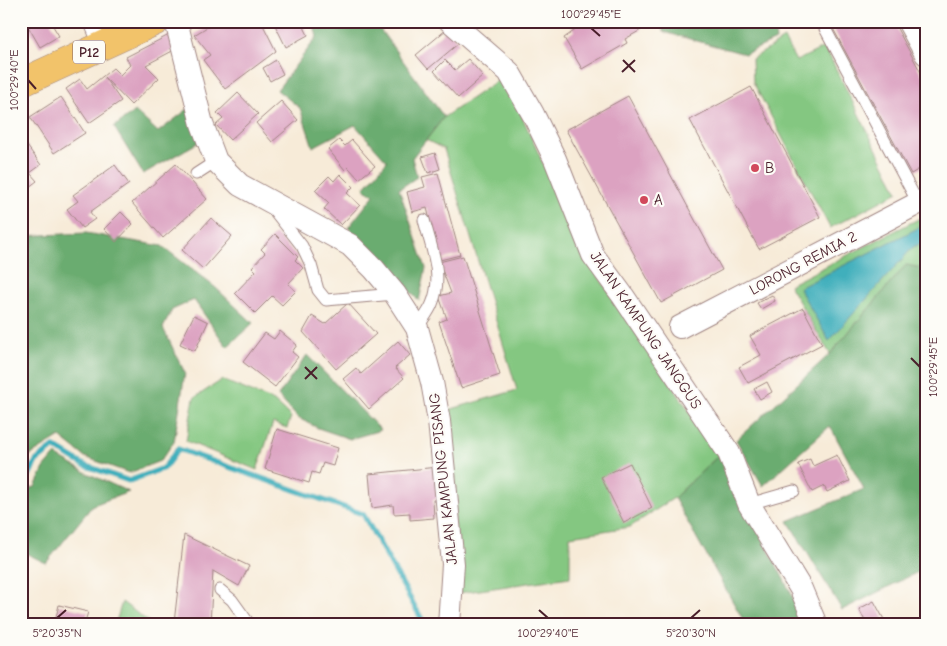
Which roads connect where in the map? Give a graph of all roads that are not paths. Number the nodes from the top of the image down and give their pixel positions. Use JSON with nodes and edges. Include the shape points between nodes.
{"nodes":[{"id":1,"x":156,"y":21,"type":"edge"},
{"id":2,"x":176,"y":21,"type":"edge"},
{"id":3,"x":450,"y":21,"type":"edge"},
{"id":4,"x":820,"y":21,"type":"edge"},
{"id":5,"x":908,"y":21,"type":"edge"},
{"id":6,"x":100,"y":33,"type":"edge"},
{"id":7,"x":926,"y":54,"type":"edge"},
{"id":8,"x":21,"y":83,"type":"edge"},
{"id":9,"x":216,"y":161,"type":"junction"},
{"id":10,"x":196,"y":174,"type":"dead end"},
{"id":11,"x":266,"y":199,"type":"junction"},
{"id":12,"x":922,"y":201,"type":"edge"},
{"id":13,"x":424,"y":220,"type":"dead end"},
{"id":14,"x":395,"y":294,"type":"junction"},
{"id":15,"x":680,"y":327,"type":"dead end"},
{"id":16,"x":417,"y":328,"type":"junction"},
{"id":17,"x":794,"y":491,"type":"dead end"},
{"id":18,"x":749,"y":504,"type":"junction"},
{"id":19,"x":220,"y":590,"type":"dead end"},
{"id":20,"x":250,"y":625,"type":"edge"},
{"id":21,"x":449,"y":625,"type":"edge"},
{"id":22,"x":816,"y":625,"type":"edge"}],
"edges":[{"from":1,"to":6,"type":"main road","number":"P12"},
{"from":2,"to":9,"type":"street","name":"JALAN KAMPUNG PISANG","via":[[202,124]]},
{"from":3,"to":18,"type":"street","name":"JALAN KAMPUNG JANGGUS","via":[[509,72],[555,159],[593,255],[729,453]]},
{"from":4,"to":12,"type":"lane"},
{"from":5,"to":7,"type":"street"},
{"from":6,"to":8,"type":"main road","number":"P12"},
{"from":9,"to":10,"type":"lane"},
{"from":9,"to":11,"type":"street","name":"JALAN KAMPUNG PISANG","via":[[240,185]]},
{"from":11,"to":14,"type":"street","name":"JALAN KAMPUNG PISANG","via":[[350,245]]},
{"from":11,"to":14,"type":"lane","via":[[302,246],[318,290],[326,300]]},
{"from":12,"to":15,"type":"street","name":"LORONG REMIA 2"},
{"from":13,"to":16,"type":"lane","via":[[438,280],[432,305]]},
{"from":14,"to":16,"type":"street","name":"JALAN KAMPUNG PISANG"},
{"from":16,"to":21,"type":"street","name":"JALAN KAMPUNG PISANG","via":[[439,420],[453,564]]},
{"from":17,"to":18,"type":"lane"},
{"from":18,"to":22,"type":"street","name":"JALAN KAMPUNG JANGGUS","via":[[801,589]]},
{"from":19,"to":20,"type":"lane","via":[[232,600]]}]}
